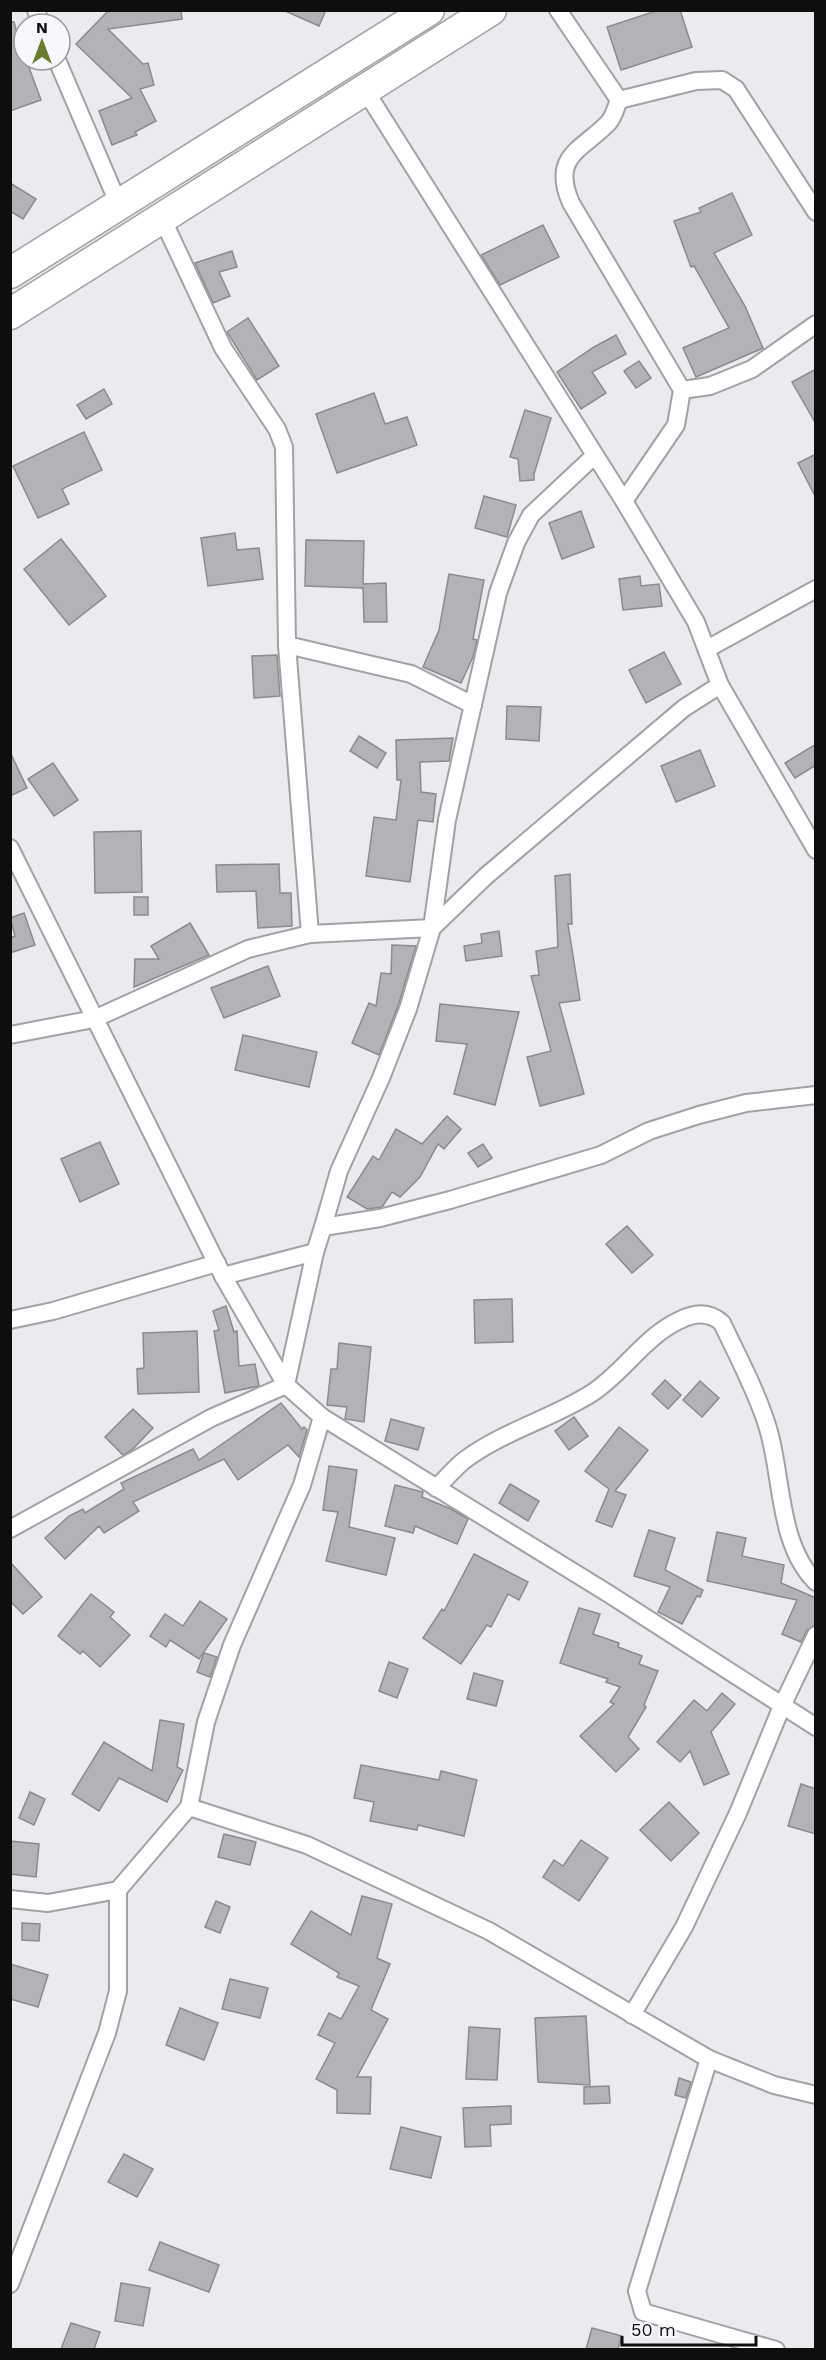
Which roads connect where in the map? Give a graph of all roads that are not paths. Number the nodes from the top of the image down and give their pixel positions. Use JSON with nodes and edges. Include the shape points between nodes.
{"nodes":[{"id":1,"x":429,"y":10,"type":"edge"},
{"id":2,"x":491,"y":10,"type":"edge"},
{"id":3,"x":558,"y":10,"type":"edge"},
{"id":4,"x":62,"y":72,"type":"edge"},
{"id":5,"x":365,"y":90,"type":"junction"},
{"id":6,"x":619,"y":100,"type":"junction"},
{"id":7,"x":119,"y":205,"type":"junction"},
{"id":8,"x":816,"y":212,"type":"edge"},
{"id":9,"x":162,"y":218,"type":"junction"},
{"id":10,"x":10,"y":273,"type":"edge"},
{"id":11,"x":10,"y":314,"type":"edge"},
{"id":12,"x":816,"y":324,"type":"edge"},
{"id":13,"x":682,"y":390,"type":"junction"},
{"id":14,"x":594,"y":456,"type":"junction"},
{"id":15,"x":624,"y":501,"type":"junction"},
{"id":16,"x":816,"y":589,"type":"edge"},
{"id":17,"x":287,"y":645,"type":"junction"},
{"id":18,"x":706,"y":649,"type":"junction"},
{"id":19,"x":720,"y":685,"type":"junction"},
{"id":20,"x":473,"y":705,"type":"junction"},
{"id":21,"x":10,"y":848,"type":"edge"},
{"id":22,"x":816,"y":850,"type":"edge"},
{"id":23,"x":432,"y":928,"type":"junction"},
{"id":24,"x":310,"y":934,"type":"junction"},
{"id":25,"x":94,"y":1019,"type":"junction"},
{"id":26,"x":10,"y":1035,"type":"edge"},
{"id":27,"x":816,"y":1095,"type":"edge"},
{"id":28,"x":323,"y":1227,"type":"junction"},
{"id":29,"x":315,"y":1252,"type":"junction"},
{"id":30,"x":220,"y":1270,"type":"junction"},
{"id":31,"x":10,"y":1320,"type":"edge"},
{"id":32,"x":286,"y":1385,"type":"junction"},
{"id":33,"x":322,"y":1417,"type":"junction"},
{"id":34,"x":436,"y":1488,"type":"junction"},
{"id":35,"x":10,"y":1529,"type":"edge"},
{"id":36,"x":816,"y":1582,"type":"edge"},
{"id":37,"x":816,"y":1635,"type":"edge"},
{"id":38,"x":782,"y":1706,"type":"junction"},
{"id":39,"x":816,"y":1727,"type":"edge"},
{"id":40,"x":189,"y":1807,"type":"junction"},
{"id":41,"x":118,"y":1890,"type":"junction"},
{"id":42,"x":10,"y":1899,"type":"edge"},
{"id":43,"x":632,"y":2015,"type":"junction"},
{"id":44,"x":709,"y":2059,"type":"junction"},
{"id":45,"x":816,"y":2095,"type":"edge"},
{"id":46,"x":10,"y":2284,"type":"edge"},
{"id":47,"x":776,"y":2349,"type":"edge"}],
"edges":[{"from":1,"to":7,"type":"highway"},
{"from":2,"to":5,"type":"highway"},
{"from":3,"to":6,"type":"street"},
{"from":4,"to":7,"type":"street"},
{"from":5,"to":9,"type":"highway"},
{"from":5,"to":14,"type":"street"},
{"from":6,"to":8,"type":"street","via":[[696,81],[723,80],[736,89]]},
{"from":6,"to":13,"type":"street","via":[[610,120],[570,156],[564,174],[565,189]]},
{"from":7,"to":10,"type":"highway"},
{"from":9,"to":11,"type":"highway"},
{"from":9,"to":17,"type":"street","via":[[223,348],[277,429],[284,447]]},
{"from":12,"to":13,"type":"street","via":[[752,369],[710,387]]},
{"from":13,"to":15,"type":"street","via":[[676,425]]},
{"from":14,"to":15,"type":"street"},
{"from":14,"to":20,"type":"street","via":[[531,515],[516,543],[498,593]]},
{"from":15,"to":18,"type":"street","via":[[696,622]]},
{"from":16,"to":18,"type":"street"},
{"from":17,"to":20,"type":"street","via":[[411,674]]},
{"from":17,"to":24,"type":"street"},
{"from":18,"to":19,"type":"street"},
{"from":19,"to":22,"type":"street"},
{"from":19,"to":23,"type":"street","via":[[684,708],[486,876]]},
{"from":20,"to":23,"type":"street","via":[[447,820]]},
{"from":21,"to":25,"type":"street"},
{"from":23,"to":24,"type":"street"},
{"from":23,"to":28,"type":"street","via":[[408,1009],[339,1171]]},
{"from":24,"to":25,"type":"street","via":[[248,949]]},
{"from":25,"to":26,"type":"street"},
{"from":25,"to":30,"type":"street"},
{"from":27,"to":28,"type":"street","via":[[746,1103],[699,1115],[649,1131],[601,1155],[461,1197],[380,1218]]},
{"from":28,"to":29,"type":"street"},
{"from":29,"to":30,"type":"street"},
{"from":29,"to":32,"type":"street"},
{"from":30,"to":31,"type":"street"},
{"from":30,"to":32,"type":"street"},
{"from":32,"to":33,"type":"street"},
{"from":32,"to":35,"type":"street","via":[[211,1418]]},
{"from":33,"to":34,"type":"street"},
{"from":33,"to":40,"type":"street","via":[[302,1485],[228,1656],[206,1722]]},
{"from":34,"to":36,"type":"street","via":[[466,1459],[592,1393],[658,1333],[682,1319],[713,1315],[723,1323],[768,1427],[792,1547]]},
{"from":34,"to":38,"type":"street"},
{"from":37,"to":38,"type":"street"},
{"from":38,"to":39,"type":"street"},
{"from":38,"to":43,"type":"street","via":[[738,1813],[684,1927]]},
{"from":40,"to":41,"type":"street"},
{"from":40,"to":43,"type":"street","via":[[307,1845],[489,1931]]},
{"from":41,"to":42,"type":"street","via":[[48,1904]]},
{"from":41,"to":46,"type":"street","via":[[118,1991],[107,2033]]},
{"from":43,"to":44,"type":"street"},
{"from":44,"to":45,"type":"street","via":[[774,2085]]},
{"from":44,"to":47,"type":"street","via":[[637,2291],[643,2312]]}]}
